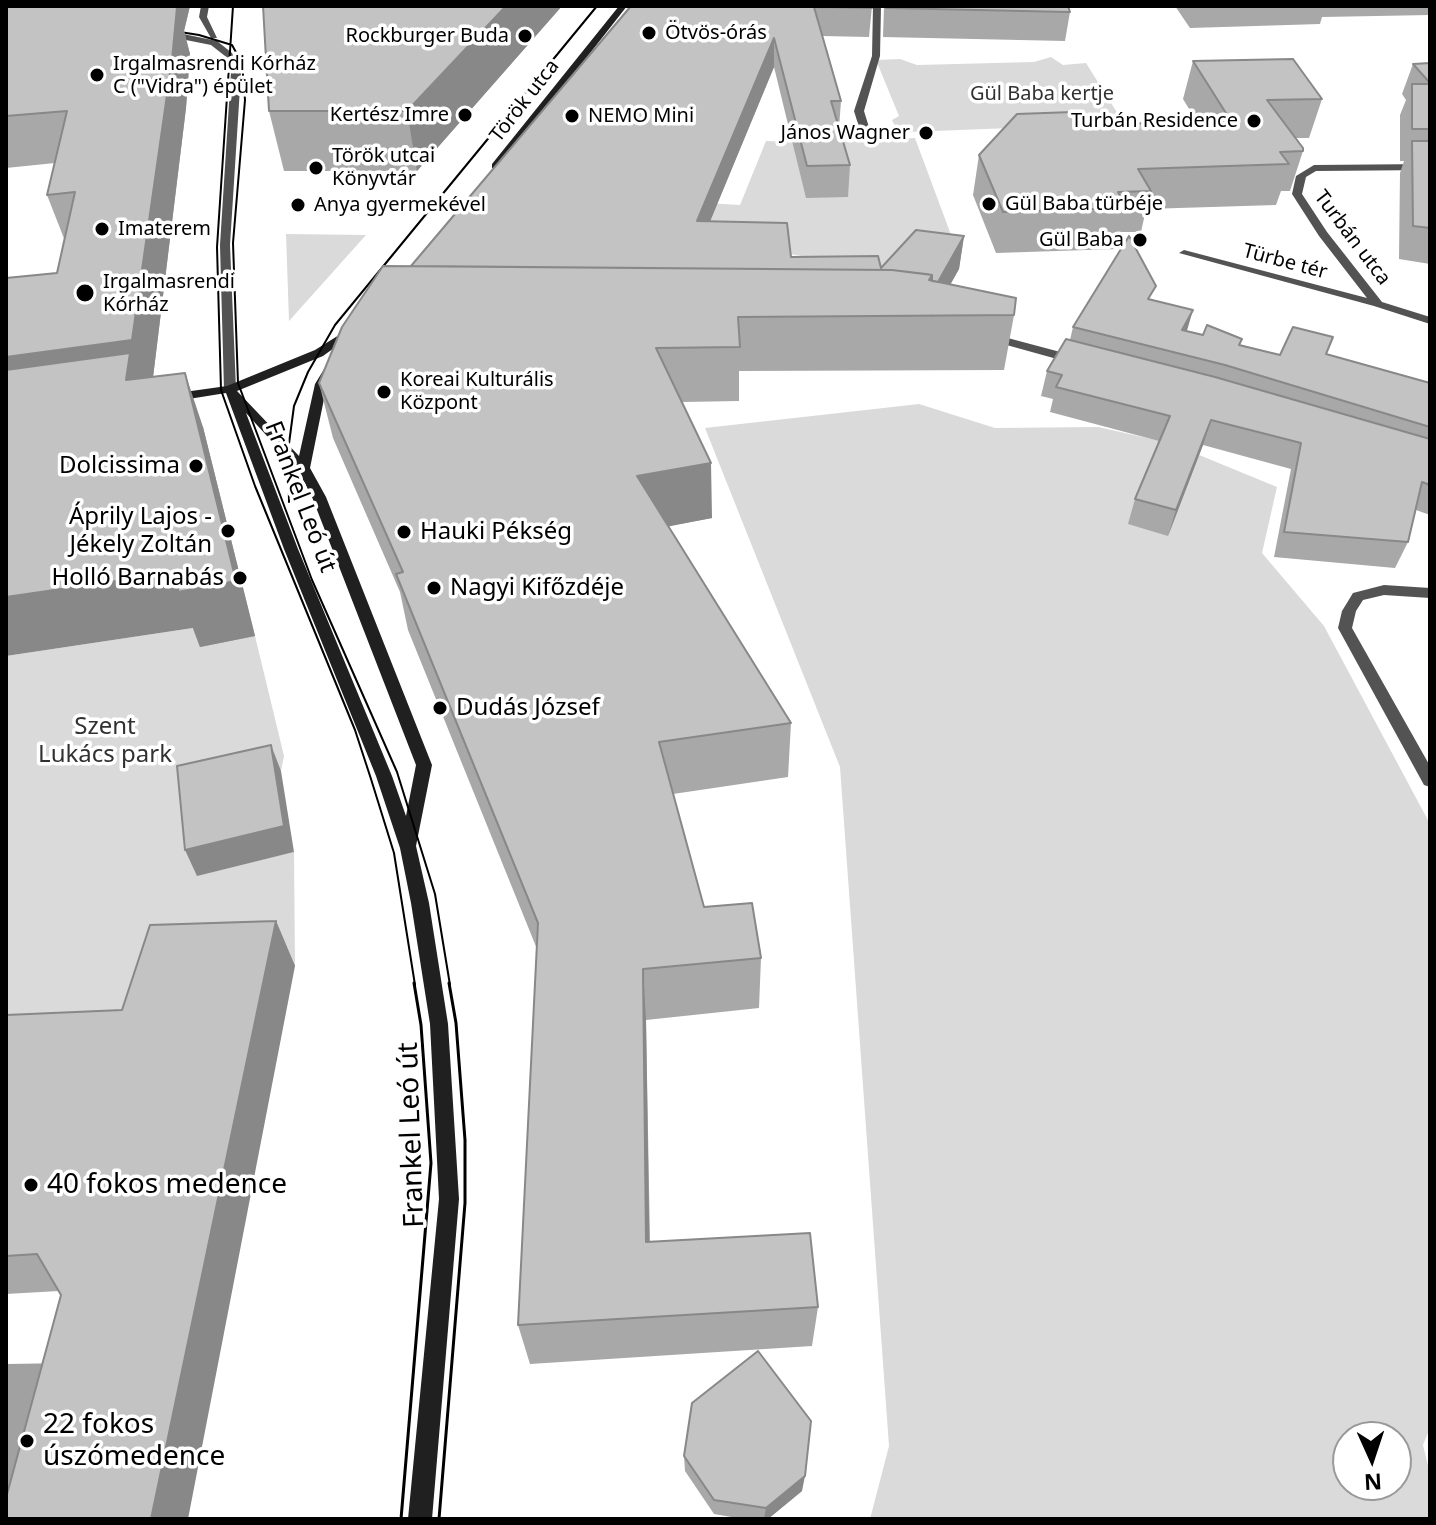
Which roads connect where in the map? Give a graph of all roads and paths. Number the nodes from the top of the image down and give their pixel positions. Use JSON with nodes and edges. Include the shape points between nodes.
{"nodes":[{"id":1,"x":205,"y":6,"type":"edge"},
{"id":2,"x":623,"y":6,"type":"edge"},
{"id":3,"x":877,"y":6,"type":"edge"},
{"id":4,"x":147,"y":32,"type":"edge"},
{"id":5,"x":209,"y":38,"type":"junction"},
{"id":6,"x":867,"y":137,"type":"dead end"},
{"id":7,"x":1430,"y":167,"type":"edge"},
{"id":8,"x":486,"y":179,"type":"edge"},
{"id":9,"x":1184,"y":253,"type":"dead end"},
{"id":10,"x":1378,"y":304,"type":"junction"},
{"id":11,"x":1430,"y":321,"type":"edge"},
{"id":12,"x":983,"y":335,"type":"edge"},
{"id":13,"x":1089,"y":364,"type":"edge"},
{"id":14,"x":230,"y":389,"type":"junction"},
{"id":15,"x":153,"y":400,"type":"edge"},
{"id":16,"x":303,"y":468,"type":"junction"},
{"id":17,"x":1430,"y":593,"type":"edge"},
{"id":18,"x":1430,"y":781,"type":"edge"},
{"id":19,"x":408,"y":848,"type":"junction"},
{"id":20,"x":420,"y":1519,"type":"edge"}],
"edges":[{"from":1,"to":5,"type":"street"},
{"from":2,"to":8,"type":"street","name":"Török utca"},
{"from":3,"to":6,"type":"street","via":[[876,56],[859,111]]},
{"from":4,"to":5,"type":"street"},
{"from":5,"to":14,"type":"street","name":"Frankel Leó út","via":[[229,55],[236,72],[225,245]]},
{"from":7,"to":10,"type":"street","name":"Turbán utca","via":[[1314,168],[1301,176],[1297,194]]},
{"from":9,"to":10,"type":"street","name":"Türbe tér"},
{"from":10,"to":11,"type":"street","name":"Turbán utca"},
{"from":12,"to":13,"type":"street"},
{"from":14,"to":15,"type":"street"},
{"from":14,"to":16,"type":"street","name":"Frankel Leó út"},
{"from":14,"to":16,"type":"street","name":"Frankel Leó út","via":[[319,353],[366,321],[321,384]]},
{"from":14,"to":19,"type":"street","name":"Frankel Leó út","via":[[366,728]]},
{"from":16,"to":19,"type":"street","name":"Frankel Leó út","via":[[424,765]]},
{"from":17,"to":18,"type":"street","via":[[1384,590],[1358,596],[1345,628]]},
{"from":19,"to":20,"type":"street","name":"Frankel Leó út","via":[[439,1024],[449,1187]]}]}
